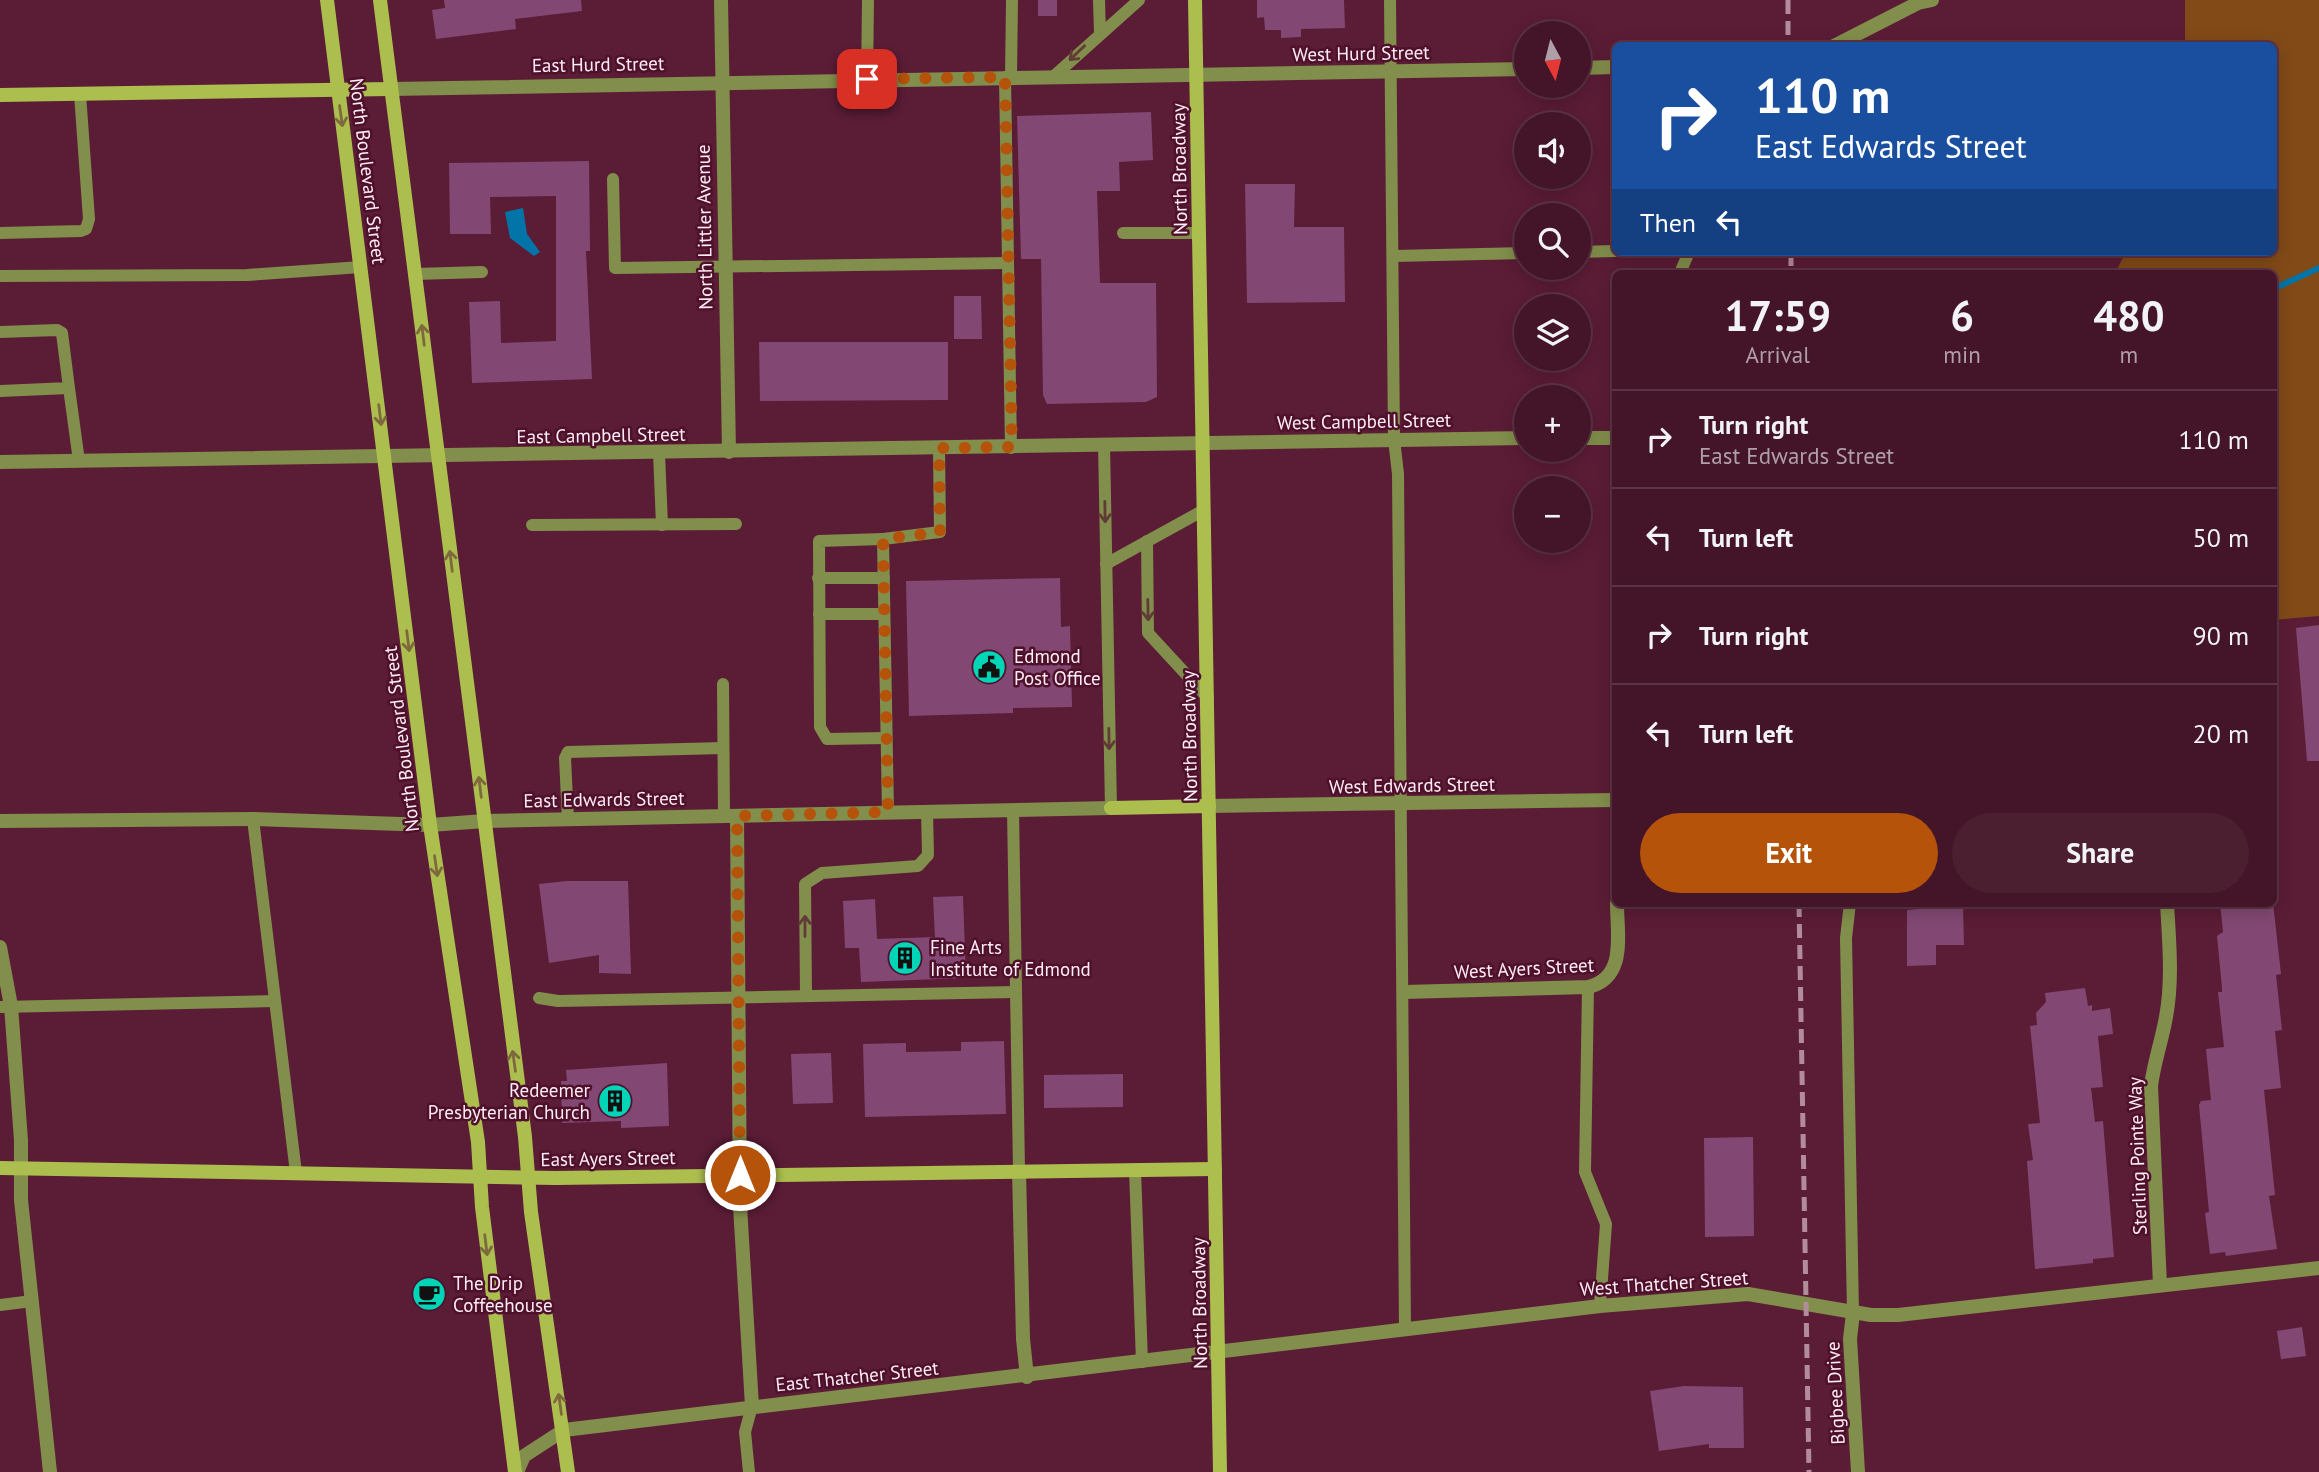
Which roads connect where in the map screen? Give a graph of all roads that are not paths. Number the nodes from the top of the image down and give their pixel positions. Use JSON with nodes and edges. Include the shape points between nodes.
{"nodes":[{"id":1,"x":327,"y":0,"type":"edge"},
{"id":2,"x":380,"y":0,"type":"edge"},
{"id":3,"x":721,"y":0,"type":"edge"},
{"id":4,"x":867,"y":0,"type":"edge"},
{"id":5,"x":1012,"y":0,"type":"edge"},
{"id":6,"x":1099,"y":0,"type":"edge"},
{"id":7,"x":1139,"y":0,"type":"edge"},
{"id":8,"x":1195,"y":0,"type":"edge"},
{"id":9,"x":1390,"y":0,"type":"edge"},
{"id":10,"x":1932,"y":0,"type":"edge"},
{"id":11,"x":1100,"y":33,"type":"junction"},
{"id":12,"x":1842,"y":42,"type":"edge"},
{"id":13,"x":1612,"y":67,"type":"edge"},
{"id":14,"x":1591,"y":68,"type":"edge"},
{"id":15,"x":1514,"y":69,"type":"edge"},
{"id":16,"x":1392,"y":72,"type":"junction"},
{"id":17,"x":1196,"y":74,"type":"junction"},
{"id":18,"x":1008,"y":77,"type":"junction"},
{"id":19,"x":1053,"y":77,"type":"junction"},
{"id":20,"x":867,"y":79,"type":"junction"},
{"id":21,"x":721,"y":81,"type":"junction"},
{"id":22,"x":391,"y":89,"type":"junction"},
{"id":23,"x":338,"y":90,"type":"junction"},
{"id":24,"x":80,"y":94,"type":"junction"},
{"id":25,"x":0,"y":95,"type":"edge"},
{"id":26,"x":613,"y":179,"type":"dead end"},
{"id":27,"x":0,"y":233,"type":"edge"},
{"id":28,"x":1123,"y":233,"type":"dead end"},
{"id":29,"x":1199,"y":233,"type":"junction"},
{"id":30,"x":1612,"y":251,"type":"edge"},
{"id":31,"x":1591,"y":252,"type":"edge"},
{"id":32,"x":1514,"y":253,"type":"edge"},
{"id":33,"x":1393,"y":256,"type":"junction"},
{"id":34,"x":1008,"y":263,"type":"junction"},
{"id":35,"x":361,"y":267,"type":"junction"},
{"id":36,"x":724,"y":267,"type":"junction"},
{"id":37,"x":482,"y":272,"type":"dead end"},
{"id":38,"x":415,"y":275,"type":"junction"},
{"id":39,"x":0,"y":276,"type":"edge"},
{"id":40,"x":0,"y":332,"type":"edge"},
{"id":41,"x":69,"y":388,"type":"junction"},
{"id":42,"x":0,"y":391,"type":"edge"},
{"id":43,"x":1514,"y":438,"type":"edge"},
{"id":44,"x":1591,"y":438,"type":"edge"},
{"id":45,"x":1612,"y":438,"type":"edge"},
{"id":46,"x":1394,"y":439,"type":"junction"},
{"id":47,"x":1203,"y":443,"type":"junction"},
{"id":48,"x":1104,"y":444,"type":"junction"},
{"id":49,"x":1012,"y":447,"type":"junction"},
{"id":50,"x":939,"y":448,"type":"junction"},
{"id":51,"x":729,"y":452,"type":"junction"},
{"id":52,"x":659,"y":453,"type":"junction"},
{"id":53,"x":386,"y":457,"type":"junction"},
{"id":54,"x":438,"y":457,"type":"junction"},
{"id":55,"x":79,"y":461,"type":"junction"},
{"id":56,"x":0,"y":462,"type":"edge"},
{"id":57,"x":1204,"y":510,"type":"junction"},
{"id":58,"x":662,"y":524,"type":"junction"},
{"id":59,"x":736,"y":524,"type":"dead end"},
{"id":60,"x":532,"y":525,"type":"dead end"},
{"id":61,"x":883,"y":539,"type":"junction"},
{"id":62,"x":1147,"y":541,"type":"junction"},
{"id":63,"x":1106,"y":564,"type":"junction"},
{"id":64,"x":818,"y":578,"type":"junction"},
{"id":65,"x":884,"y":578,"type":"junction"},
{"id":66,"x":819,"y":614,"type":"junction"},
{"id":67,"x":884,"y":614,"type":"junction"},
{"id":68,"x":723,"y":684,"type":"dead end"},
{"id":69,"x":1208,"y":698,"type":"junction"},
{"id":70,"x":886,"y":738,"type":"junction"},
{"id":71,"x":723,"y":748,"type":"junction"},
{"id":72,"x":1612,"y":800,"type":"edge"},
{"id":73,"x":1402,"y":805,"type":"junction"},
{"id":74,"x":1209,"y":806,"type":"junction"},
{"id":75,"x":1111,"y":808,"type":"junction"},
{"id":76,"x":1013,"y":810,"type":"junction"},
{"id":77,"x":927,"y":811,"type":"junction"},
{"id":78,"x":888,"y":812,"type":"junction"},
{"id":79,"x":730,"y":816,"type":"junction"},
{"id":80,"x":253,"y":819,"type":"junction"},
{"id":81,"x":568,"y":820,"type":"junction"},
{"id":82,"x":0,"y":821,"type":"edge"},
{"id":83,"x":485,"y":821,"type":"junction"},
{"id":84,"x":430,"y":825,"type":"junction"},
{"id":85,"x":1617,"y":907,"type":"edge"},
{"id":86,"x":1850,"y":907,"type":"edge"},
{"id":87,"x":2167,"y":907,"type":"edge"},
{"id":88,"x":0,"y":947,"type":"edge"},
{"id":89,"x":1588,"y":987,"type":"junction"},
{"id":90,"x":1015,"y":992,"type":"junction"},
{"id":91,"x":1404,"y":992,"type":"junction"},
{"id":92,"x":806,"y":994,"type":"junction"},
{"id":93,"x":739,"y":996,"type":"junction"},
{"id":94,"x":539,"y":998,"type":"dead end"},
{"id":95,"x":275,"y":1001,"type":"junction"},
{"id":96,"x":6,"y":1007,"type":"edge"},
{"id":97,"x":0,"y":1168,"type":"edge"},
{"id":98,"x":20,"y":1169,"type":"junction"},
{"id":99,"x":1215,"y":1169,"type":"junction"},
{"id":100,"x":1019,"y":1170,"type":"junction"},
{"id":101,"x":1135,"y":1170,"type":"junction"},
{"id":102,"x":296,"y":1173,"type":"junction"},
{"id":103,"x":740,"y":1175,"type":"junction"},
{"id":104,"x":480,"y":1177,"type":"junction"},
{"id":105,"x":528,"y":1177,"type":"junction"},
{"id":106,"x":2319,"y":1268,"type":"edge"},
{"id":107,"x":2160,"y":1285,"type":"junction"},
{"id":108,"x":32,"y":1301,"type":"junction"},
{"id":109,"x":0,"y":1306,"type":"edge"},
{"id":110,"x":1600,"y":1306,"type":"junction"},
{"id":111,"x":1853,"y":1313,"type":"junction"},
{"id":112,"x":1405,"y":1330,"type":"junction"},
{"id":113,"x":1220,"y":1353,"type":"junction"},
{"id":114,"x":1142,"y":1362,"type":"junction"},
{"id":115,"x":1027,"y":1377,"type":"junction"},
{"id":116,"x":752,"y":1406,"type":"junction"},
{"id":117,"x":564,"y":1430,"type":"junction"},
{"id":118,"x":50,"y":1472,"type":"edge"},
{"id":119,"x":516,"y":1472,"type":"edge"},
{"id":120,"x":568,"y":1472,"type":"edge"},
{"id":121,"x":749,"y":1472,"type":"edge"},
{"id":122,"x":1220,"y":1472,"type":"edge"},
{"id":123,"x":1858,"y":1472,"type":"edge"}],
"edges":[{"from":1,"to":23,"type":"main road","name":"North Boulevard Street"},
{"from":2,"to":22,"type":"main road","name":"North Boulevard Street"},
{"from":3,"to":21,"type":"street","name":"North Littler Avenue"},
{"from":4,"to":20,"type":"lane"},
{"from":5,"to":18,"type":"lane"},
{"from":6,"to":11,"type":"lane"},
{"from":7,"to":11,"type":"lane"},
{"from":8,"to":17,"type":"main road","name":"North Broadway"},
{"from":9,"to":16,"type":"lane"},
{"from":10,"to":12,"type":"street"},
{"from":11,"to":19,"type":"lane","one_way":true},
{"from":13,"to":14,"type":"street"},
{"from":15,"to":16,"type":"street","name":"West Hurd Street"},
{"from":16,"to":17,"type":"street","name":"West Hurd Street"},
{"from":16,"to":33,"type":"lane"},
{"from":17,"to":19,"type":"street","name":"East Hurd Street"},
{"from":17,"to":29,"type":"main road","name":"North Broadway"},
{"from":18,"to":19,"type":"street","name":"East Hurd Street"},
{"from":18,"to":20,"type":"street","name":"East Hurd Street"},
{"from":18,"to":34,"type":"lane"},
{"from":20,"to":21,"type":"street","name":"East Hurd Street"},
{"from":21,"to":22,"type":"street","name":"East Hurd Street"},
{"from":21,"to":36,"type":"street","name":"North Littler Avenue"},
{"from":22,"to":23,"type":"main road","name":"East Hurd Street"},
{"from":22,"to":38,"type":"main road","name":"North Boulevard Street"},
{"from":23,"to":24,"type":"main road","name":"East Hurd Street"},
{"from":23,"to":35,"type":"main road","name":"North Boulevard Street","one_way":true},
{"from":24,"to":25,"type":"main road","name":"East Hurd Street"},
{"from":24,"to":27,"type":"lane","via":[[86,229]]},
{"from":26,"to":36,"type":"lane","via":[[615,268]]},
{"from":28,"to":29,"type":"lane"},
{"from":29,"to":47,"type":"main road","name":"North Broadway"},
{"from":30,"to":31,"type":"lane"},
{"from":32,"to":33,"type":"lane"},
{"from":33,"to":46,"type":"lane"},
{"from":34,"to":36,"type":"lane"},
{"from":34,"to":49,"type":"lane"},
{"from":35,"to":39,"type":"lane","via":[[247,275]]},
{"from":35,"to":53,"type":"main road","name":"North Boulevard Street","one_way":true},
{"from":36,"to":51,"type":"street","name":"North Littler Avenue"},
{"from":37,"to":38,"type":"lane"},
{"from":54,"to":38,"type":"main road","name":"North Boulevard Street","one_way":true},
{"from":40,"to":41,"type":"lane","via":[[62,333]]},
{"from":41,"to":42,"type":"lane"},
{"from":41,"to":55,"type":"lane"},
{"from":43,"to":46,"type":"street","name":"West Campbell Street"},
{"from":44,"to":45,"type":"street"},
{"from":46,"to":47,"type":"street","name":"West Campbell Street"},
{"from":46,"to":73,"type":"lane"},
{"from":47,"to":48,"type":"street","name":"East Campbell Street"},
{"from":47,"to":57,"type":"main road","name":"North Broadway"},
{"from":48,"to":49,"type":"street","name":"East Campbell Street"},
{"from":48,"to":63,"type":"lane","one_way":true},
{"from":49,"to":50,"type":"street","name":"East Campbell Street"},
{"from":50,"to":51,"type":"street","name":"East Campbell Street"},
{"from":50,"to":61,"type":"lane","via":[[940,532]]},
{"from":51,"to":52,"type":"street","name":"East Campbell Street"},
{"from":52,"to":54,"type":"street","name":"East Campbell Street"},
{"from":52,"to":58,"type":"lane"},
{"from":53,"to":54,"type":"street","name":"East Campbell Street"},
{"from":53,"to":55,"type":"street","name":"East Campbell Street"},
{"from":53,"to":84,"type":"main road","name":"North Boulevard Street","one_way":true},
{"from":83,"to":54,"type":"main road","name":"North Boulevard Street","one_way":true},
{"from":55,"to":56,"type":"street","name":"East Campbell Street"},
{"from":57,"to":62,"type":"lane"},
{"from":57,"to":69,"type":"main road","name":"North Broadway"},
{"from":58,"to":59,"type":"lane"},
{"from":58,"to":60,"type":"lane"},
{"from":61,"to":64,"type":"lane","via":[[821,538]]},
{"from":61,"to":65,"type":"lane"},
{"from":62,"to":63,"type":"lane"},
{"from":62,"to":69,"type":"lane","one_way":true,"via":[[1148,633]]},
{"from":63,"to":75,"type":"lane","one_way":true},
{"from":64,"to":65,"type":"lane"},
{"from":64,"to":66,"type":"lane"},
{"from":65,"to":67,"type":"lane"},
{"from":66,"to":67,"type":"lane"},
{"from":66,"to":70,"type":"lane","via":[[820,733],[827,739]]},
{"from":67,"to":70,"type":"lane"},
{"from":68,"to":71,"type":"lane"},
{"from":69,"to":74,"type":"main road","name":"North Broadway"},
{"from":70,"to":78,"type":"lane"},
{"from":71,"to":79,"type":"lane"},
{"from":71,"to":81,"type":"lane","via":[[568,752]]},
{"from":72,"to":73,"type":"street","name":"West Edwards Street"},
{"from":73,"to":74,"type":"street","name":"West Edwards Street"},
{"from":73,"to":91,"type":"lane"},
{"from":74,"to":75,"type":"main road","name":"East Edwards Street"},
{"from":74,"to":99,"type":"main road","name":"North Broadway"},
{"from":75,"to":76,"type":"street","name":"East Edwards Street"},
{"from":76,"to":77,"type":"street","name":"East Edwards Street"},
{"from":76,"to":90,"type":"lane"},
{"from":77,"to":78,"type":"street","name":"East Edwards Street"},
{"from":92,"to":77,"type":"lane","one_way":true,"via":[[805,884],[822,873],[918,866],[928,855]]},
{"from":78,"to":79,"type":"street","name":"East Edwards Street"},
{"from":79,"to":81,"type":"street","name":"East Edwards Street"},
{"from":79,"to":93,"type":"street"},
{"from":80,"to":82,"type":"street","name":"East Edwards Street"},
{"from":80,"to":84,"type":"street","name":"East Edwards Street"},
{"from":80,"to":95,"type":"lane"},
{"from":81,"to":83,"type":"street","name":"East Edwards Street"},
{"from":83,"to":84,"type":"street","name":"East Edwards Street"},
{"from":105,"to":83,"type":"main road","name":"North Boulevard Street","one_way":true},
{"from":84,"to":104,"type":"main road","name":"North Boulevard Street","one_way":true},
{"from":85,"to":89,"type":"street","name":"West Ayers Street","via":[[1613,973],[1604,984]]},
{"from":86,"to":111,"type":"lane","via":[[1846,937]]},
{"from":87,"to":107,"type":"street","name":"Sterling Pointe Way","via":[[2170,979],[2151,1086]]},
{"from":88,"to":96,"type":"street"},
{"from":89,"to":91,"type":"street","name":"West Ayers Street"},
{"from":89,"to":110,"type":"lane","via":[[1585,1172],[1606,1224]]},
{"from":90,"to":92,"type":"lane"},
{"from":90,"to":100,"type":"lane"},
{"from":91,"to":112,"type":"lane"},
{"from":92,"to":93,"type":"lane"},
{"from":93,"to":94,"type":"lane"},
{"from":93,"to":103,"type":"street"},
{"from":95,"to":96,"type":"lane"},
{"from":95,"to":102,"type":"lane"},
{"from":96,"to":98,"type":"street"},
{"from":97,"to":98,"type":"main road","name":"East Ayers Street"},
{"from":98,"to":102,"type":"main road","name":"East Ayers Street"},
{"from":98,"to":108,"type":"street"},
{"from":99,"to":101,"type":"main road","name":"East Ayers Street"},
{"from":99,"to":113,"type":"main road","name":"North Broadway"},
{"from":100,"to":101,"type":"main road","name":"East Ayers Street"},
{"from":100,"to":103,"type":"main road","name":"East Ayers Street"},
{"from":100,"to":115,"type":"street"},
{"from":101,"to":114,"type":"lane"},
{"from":102,"to":104,"type":"main road","name":"East Ayers Street"},
{"from":103,"to":105,"type":"main road","name":"East Ayers Street"},
{"from":103,"to":116,"type":"street"},
{"from":104,"to":105,"type":"main road","name":"East Ayers Street"},
{"from":104,"to":119,"type":"main road","name":"North Boulevard Street","one_way":true},
{"from":117,"to":105,"type":"main road","name":"North Boulevard Street","one_way":true},
{"from":106,"to":107,"type":"street","name":"West Thatcher Street"},
{"from":107,"to":111,"type":"street","name":"West Thatcher Street","via":[[1898,1315]]},
{"from":108,"to":109,"type":"lane"},
{"from":108,"to":118,"type":"street"},
{"from":110,"to":111,"type":"street","name":"West Thatcher Street","via":[[1748,1294]]},
{"from":110,"to":112,"type":"street","name":"West Thatcher Street"},
{"from":111,"to":123,"type":"street","name":"Bigbee Drive","via":[[1850,1339]]},
{"from":112,"to":113,"type":"street","name":"West Thatcher Street"},
{"from":113,"to":114,"type":"street","name":"East Thatcher Street"},
{"from":113,"to":122,"type":"main road","name":"North Broadway"},
{"from":114,"to":115,"type":"street","name":"East Thatcher Street"},
{"from":115,"to":116,"type":"street","name":"East Thatcher Street"},
{"from":116,"to":117,"type":"street","name":"East Thatcher Street"},
{"from":116,"to":121,"type":"lane","via":[[745,1432]]},
{"from":117,"to":119,"type":"street","name":"East Thatcher Street","via":[[524,1455]]},
{"from":117,"to":120,"type":"main road","name":"North Boulevard Street"}]}
